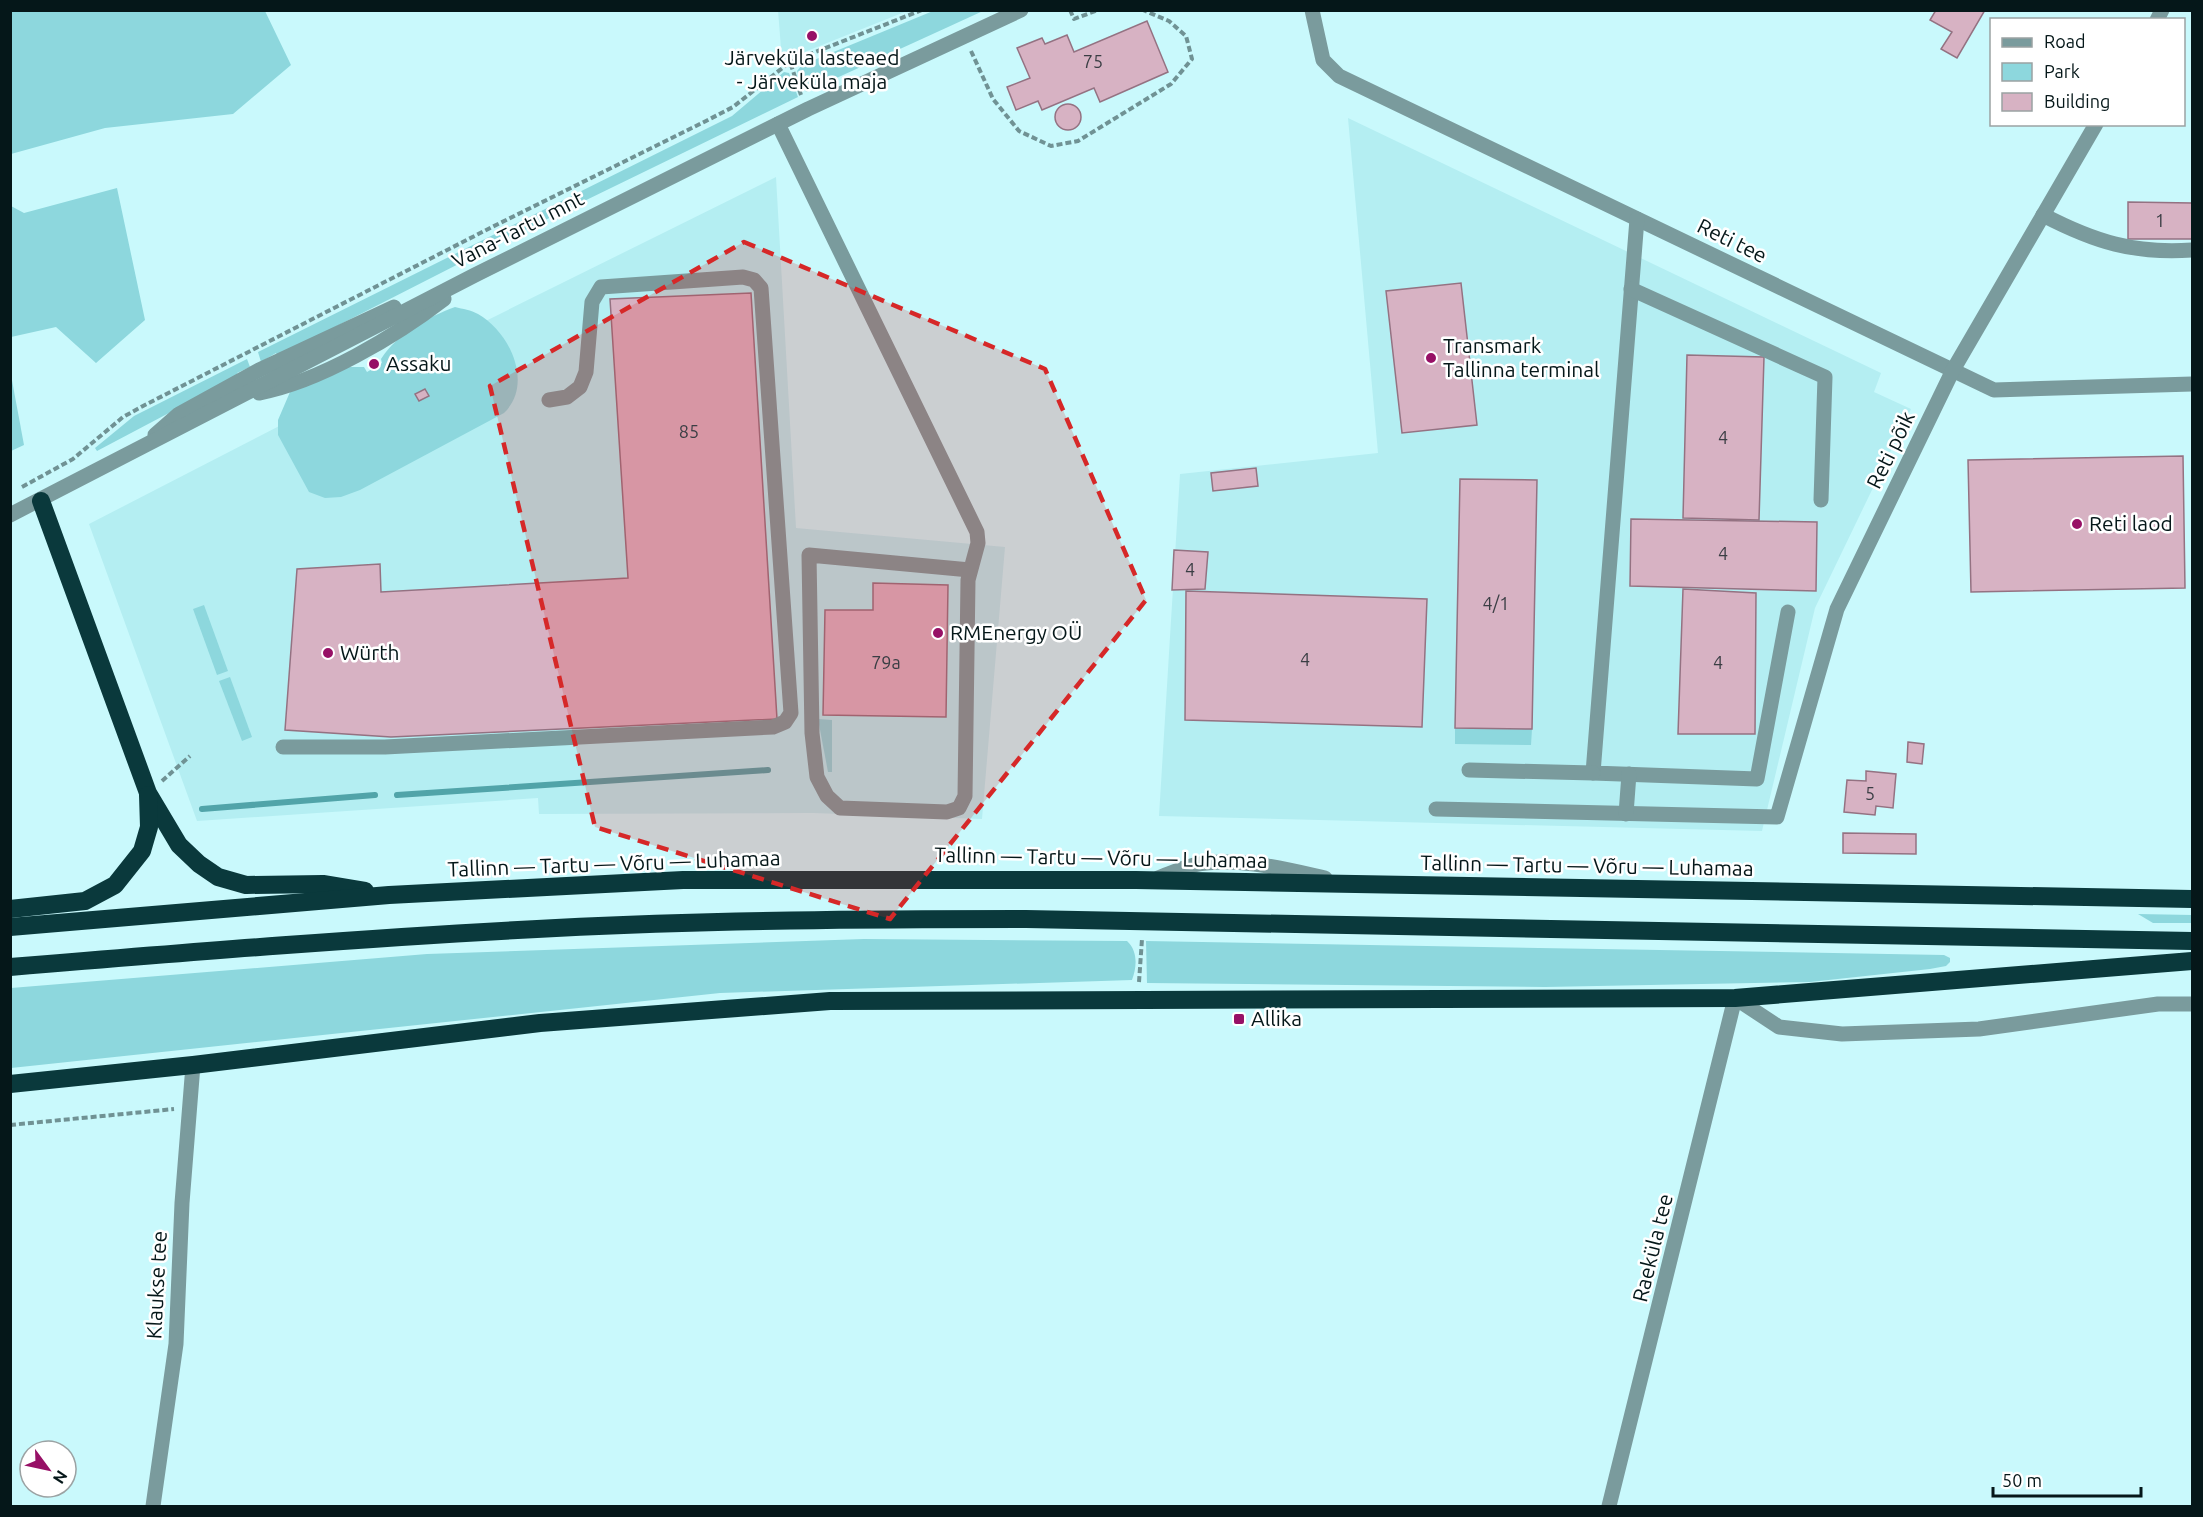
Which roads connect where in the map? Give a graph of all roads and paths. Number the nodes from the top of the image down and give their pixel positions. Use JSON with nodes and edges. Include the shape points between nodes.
{"nodes":[{"id":1,"x":922,"y":10,"type":"edge"},
{"id":2,"x":1021,"y":10,"type":"edge"},
{"id":3,"x":1070,"y":10,"type":"edge"},
{"id":4,"x":1098,"y":10,"type":"edge"},
{"id":5,"x":1143,"y":10,"type":"edge"},
{"id":6,"x":1312,"y":10,"type":"edge"},
{"id":7,"x":965,"y":36,"type":"junction"},
{"id":8,"x":790,"y":62,"type":"junction"},
{"id":9,"x":808,"y":109,"type":"junction"},
{"id":10,"x":778,"y":124,"type":"junction"},
{"id":11,"x":2095,"y":126,"type":"edge"},
{"id":12,"x":2043,"y":215,"type":"junction"},
{"id":13,"x":1637,"y":219,"type":"junction"},
{"id":14,"x":2193,"y":250,"type":"edge"},
{"id":15,"x":475,"y":275,"type":"junction"},
{"id":16,"x":1631,"y":289,"type":"junction"},
{"id":17,"x":1953,"y":370,"type":"junction"},
{"id":18,"x":2193,"y":384,"type":"edge"},
{"id":19,"x":549,"y":400,"type":"dead end"},
{"id":20,"x":140,"y":449,"type":"junction"},
{"id":21,"x":21,"y":488,"type":"dead end"},
{"id":22,"x":1821,"y":500,"type":"dead end"},
{"id":23,"x":41,"y":501,"type":"junction"},
{"id":24,"x":10,"y":515,"type":"edge"},
{"id":25,"x":970,"y":570,"type":"junction"},
{"id":26,"x":1788,"y":612,"type":"dead end"},
{"id":27,"x":283,"y":747,"type":"dead end"},
{"id":28,"x":190,"y":756,"type":"dead end"},
{"id":29,"x":1469,"y":770,"type":"dead end"},
{"id":30,"x":1593,"y":773,"type":"junction"},
{"id":31,"x":1629,"y":774,"type":"junction"},
{"id":32,"x":148,"y":793,"type":"junction"},
{"id":33,"x":1436,"y":810,"type":"dead end"},
{"id":34,"x":1626,"y":814,"type":"junction"},
{"id":35,"x":389,"y":895,"type":"junction"},
{"id":36,"x":2193,"y":898,"type":"edge"},
{"id":37,"x":10,"y":909,"type":"edge"},
{"id":38,"x":10,"y":927,"type":"edge"},
{"id":39,"x":2193,"y":941,"type":"edge"},
{"id":40,"x":2193,"y":961,"type":"edge"},
{"id":41,"x":10,"y":967,"type":"edge"},
{"id":42,"x":1735,"y":998,"type":"junction"},
{"id":43,"x":2193,"y":1004,"type":"edge"},
{"id":44,"x":194,"y":1065,"type":"junction"},
{"id":45,"x":10,"y":1084,"type":"edge"},
{"id":46,"x":190,"y":1108,"type":"junction"},
{"id":47,"x":10,"y":1125,"type":"edge"},
{"id":48,"x":153,"y":1506,"type":"edge"},
{"id":49,"x":1610,"y":1506,"type":"edge"}],
"edges":[{"from":1,"to":8,"type":"path"},
{"from":2,"to":7,"type":"street","name":"Vana-Tartu mnt"},
{"from":3,"to":4,"type":"path","via":[[1074,19]]},
{"from":5,"to":7,"type":"path","via":[[1169,21],[1185,36],[1192,59],[1172,84],[1078,141],[1051,146],[1019,131],[993,99]]},
{"from":6,"to":13,"type":"street","name":"Reti tee","via":[[1323,60],[1339,76]]},
{"from":7,"to":9,"type":"street","name":"Vana-Tartu mnt"},
{"from":8,"to":9,"type":"path"},
{"from":8,"to":21,"type":"path","via":[[733,107],[142,406],[123,417],[88,449]]},
{"from":9,"to":10,"type":"street","name":"Vana-Tartu mnt"},
{"from":10,"to":15,"type":"street","name":"Vana-Tartu mnt"},
{"from":10,"to":25,"type":"street","via":[[977,532]]},
{"from":11,"to":12,"type":"street","name":"Reti põik"},
{"from":12,"to":14,"type":"street","via":[[2128,249]]},
{"from":12,"to":17,"type":"street","name":"Reti põik"},
{"from":13,"to":16,"type":"street"},
{"from":13,"to":17,"type":"street","name":"Reti tee"},
{"from":15,"to":20,"type":"street","name":"Vana-Tartu mnt"},
{"from":15,"to":20,"type":"street","via":[[368,318],[259,370],[179,414]]},
{"from":16,"to":22,"type":"street","via":[[1825,377]]},
{"from":16,"to":30,"type":"street"},
{"from":17,"to":18,"type":"street","name":"Reti tee","via":[[1994,390]]},
{"from":17,"to":34,"type":"street","name":"Reti põik","via":[[1837,609],[1777,817]]},
{"from":19,"to":27,"type":"street","via":[[567,397],[580,387],[586,372],[592,302],[601,286],[742,277],[754,280],[761,288],[791,713],[785,722],[773,727],[468,743]]},
{"from":20,"to":23,"type":"street","name":"Vana-Tartu mnt"},
{"from":23,"to":24,"type":"street","name":"Vana-Tartu mnt"},
{"from":23,"to":32,"type":"highway"},
{"from":25,"to":25,"type":"street","via":[[966,796],[959,808],[946,812],[840,808],[826,796],[817,777],[812,733],[809,555]]},
{"from":26,"to":31,"type":"street","via":[[1758,779]]},
{"from":28,"to":32,"type":"path"},
{"from":29,"to":30,"type":"street"},
{"from":30,"to":31,"type":"street"},
{"from":31,"to":34,"type":"street"},
{"from":32,"to":35,"type":"highway","via":[[179,845],[218,878],[246,885],[323,884]]},
{"from":32,"to":37,"type":"highway","via":[[149,827],[142,850],[115,885],[84,901]]},
{"from":33,"to":34,"type":"street"},
{"from":35,"to":36,"type":"highway","name":"Tallinn — Tartu — Võru — Luhamaa","via":[[683,880],[1151,880]]},
{"from":35,"to":38,"type":"highway","name":"Tallinn — Tartu — Võru — Luhamaa"},
{"from":39,"to":41,"type":"highway","via":[[884,919],[545,928]]},
{"from":40,"to":42,"type":"highway"},
{"from":42,"to":43,"type":"street","via":[[1779,1027],[1842,1034],[1980,1029],[2158,1004]]},
{"from":42,"to":44,"type":"highway","via":[[830,1001],[540,1023]]},
{"from":42,"to":49,"type":"street","name":"Raeküla tee"},
{"from":44,"to":45,"type":"highway"},
{"from":44,"to":46,"type":"street","name":"Klaukse tee"},
{"from":46,"to":47,"type":"path"},
{"from":46,"to":48,"type":"street","name":"Klaukse tee","via":[[176,1344]]}]}
